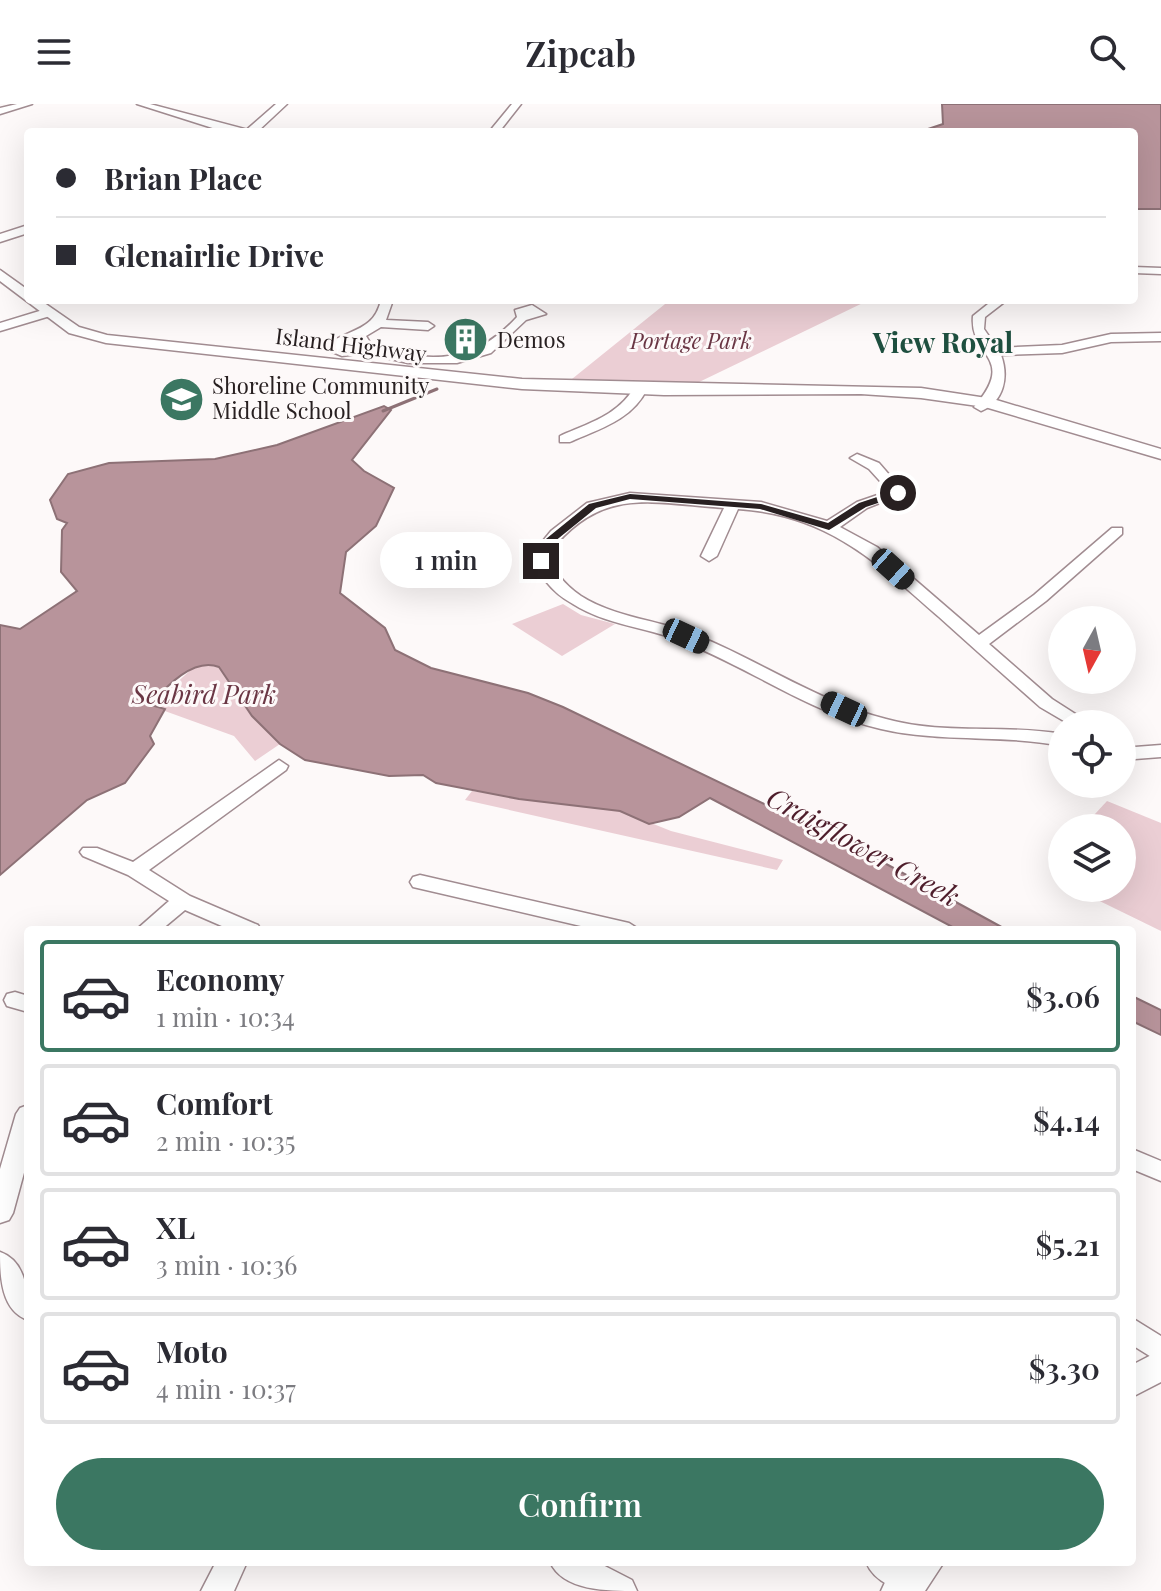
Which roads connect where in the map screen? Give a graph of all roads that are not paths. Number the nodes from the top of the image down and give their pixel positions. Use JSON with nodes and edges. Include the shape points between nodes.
{"nodes":[{"id":1,"x":28,"y":104,"type":"edge"},
{"id":2,"x":141,"y":104,"type":"edge"},
{"id":3,"x":282,"y":104,"type":"edge"},
{"id":4,"x":517,"y":104,"type":"edge"},
{"id":5,"x":0,"y":111,"type":"edge"},
{"id":6,"x":222,"y":128,"type":"edge"},
{"id":7,"x":255,"y":128,"type":"edge"},
{"id":8,"x":497,"y":128,"type":"edge"},
{"id":9,"x":24,"y":230,"type":"edge"},
{"id":10,"x":1,"y":238,"type":"edge"},
{"id":11,"x":1138,"y":270,"type":"edge"},
{"id":12,"x":1161,"y":271,"type":"edge"},
{"id":13,"x":0,"y":274,"type":"edge"},
{"id":14,"x":24,"y":294,"type":"edge"},
{"id":15,"x":36,"y":304,"type":"edge"},
{"id":16,"x":387,"y":304,"type":"edge"},
{"id":17,"x":996,"y":304,"type":"edge"},
{"id":18,"x":46,"y":313,"type":"junction"},
{"id":19,"x":524,"y":316,"type":"dead end"},
{"id":20,"x":376,"y":323,"type":"junction"},
{"id":21,"x":428,"y":326,"type":"dead end"},
{"id":22,"x":0,"y":327,"type":"edge"},
{"id":23,"x":1161,"y":337,"type":"edge"},
{"id":24,"x":995,"y":352,"type":"junction"},
{"id":25,"x":640,"y":389,"type":"junction"},
{"id":26,"x":984,"y":405,"type":"junction"},
{"id":27,"x":565,"y":439,"type":"dead end"},
{"id":28,"x":1161,"y":454,"type":"edge"},
{"id":29,"x":857,"y":458,"type":"dead end"},
{"id":30,"x":1161,"y":461,"type":"edge"},
{"id":31,"x":733,"y":504,"type":"junction"},
{"id":32,"x":829,"y":527,"type":"junction"},
{"id":33,"x":1117,"y":531,"type":"dead end"},
{"id":34,"x":709,"y":556,"type":"dead end"},
{"id":35,"x":978,"y":644,"type":"junction"},
{"id":36,"x":1058,"y":710,"type":"edge"},
{"id":37,"x":1048,"y":738,"type":"edge"},
{"id":38,"x":1136,"y":745,"type":"edge"},
{"id":39,"x":1157,"y":752,"type":"edge"},
{"id":40,"x":1136,"y":753,"type":"edge"},
{"id":41,"x":279,"y":766,"type":"dead end"},
{"id":42,"x":90,"y":852,"type":"dead end"},
{"id":43,"x":135,"y":870,"type":"junction"},
{"id":44,"x":420,"y":882,"type":"dead end"},
{"id":45,"x":183,"y":901,"type":"junction"},
{"id":46,"x":152,"y":926,"type":"edge"},
{"id":47,"x":241,"y":926,"type":"edge"},
{"id":48,"x":612,"y":926,"type":"edge"},
{"id":49,"x":24,"y":1140,"type":"edge"},
{"id":50,"x":1136,"y":1161,"type":"edge"},
{"id":51,"x":20,"y":1167,"type":"edge"},
{"id":52,"x":1161,"y":1171,"type":"edge"},
{"id":53,"x":0,"y":1202,"type":"edge"},
{"id":54,"x":0,"y":1213,"type":"edge"},
{"id":55,"x":0,"y":1263,"type":"edge"},
{"id":56,"x":24,"y":1302,"type":"edge"},
{"id":57,"x":1136,"y":1333,"type":"edge"},
{"id":58,"x":1161,"y":1351,"type":"edge"},
{"id":59,"x":1161,"y":1365,"type":"edge"},
{"id":60,"x":1136,"y":1380,"type":"edge"},
{"id":61,"x":230,"y":1566,"type":"edge"},
{"id":62,"x":573,"y":1566,"type":"edge"},
{"id":63,"x":217,"y":1591,"type":"edge"},
{"id":64,"x":621,"y":1591,"type":"edge"}],
"edges":[{"from":1,"to":5,"type":"street"},
{"from":2,"to":6,"type":"street"},
{"from":3,"to":7,"type":"main road"},
{"from":4,"to":8,"type":"street"},
{"from":9,"to":10,"type":"main road"},
{"from":11,"to":12,"type":"street"},
{"from":13,"to":14,"type":"main road","name":"Island Highway"},
{"from":15,"to":18,"type":"main road","name":"Island Highway"},
{"from":16,"to":20,"type":"street"},
{"from":17,"to":24,"type":"street","via":[[979,316],[978,329]]},
{"from":18,"to":22,"type":"street"},
{"from":18,"to":25,"type":"main road","name":"Island Highway","via":[[74,330],[106,339],[472,381]]},
{"from":19,"to":20,"type":"street","via":[[489,349],[461,358],[420,360],[361,343]]},
{"from":20,"to":21,"type":"street"},
{"from":23,"to":24,"type":"street"},
{"from":24,"to":26,"type":"street","via":[[1000,385]]},
{"from":25,"to":26,"type":"main road","name":"Island Highway","via":[[893,390]]},
{"from":25,"to":27,"type":"street","via":[[638,399],[621,412]]},
{"from":26,"to":28,"type":"main road","name":"Island Highway"},
{"from":26,"to":30,"type":"main road","name":"Island Highway"},
{"from":29,"to":32,"type":"street","via":[[874,466],[898,493],[862,505]]},
{"from":31,"to":32,"type":"street","via":[[786,512]]},
{"from":31,"to":34,"type":"street"},
{"from":31,"to":37,"type":"street","via":[[630,497],[592,506],[544,545],[541,561],[566,593],[593,609],[686,636],[870,721],[911,731]]},
{"from":32,"to":35,"type":"street","via":[[872,550]]},
{"from":33,"to":35,"type":"street"},
{"from":35,"to":36,"type":"street"},
{"from":38,"to":39,"type":"street"},
{"from":39,"to":40,"type":"street"},
{"from":41,"to":43,"type":"street"},
{"from":42,"to":43,"type":"street"},
{"from":43,"to":45,"type":"street"},
{"from":44,"to":48,"type":"street"},
{"from":45,"to":46,"type":"street"},
{"from":45,"to":47,"type":"street"},
{"from":49,"to":51,"type":"street"},
{"from":50,"to":52,"type":"street"},
{"from":51,"to":53,"type":"street"},
{"from":53,"to":54,"type":"street"},
{"from":55,"to":56,"type":"street"},
{"from":57,"to":58,"type":"street"},
{"from":59,"to":60,"type":"main road"},
{"from":61,"to":63,"type":"street"},
{"from":62,"to":64,"type":"street"}]}
